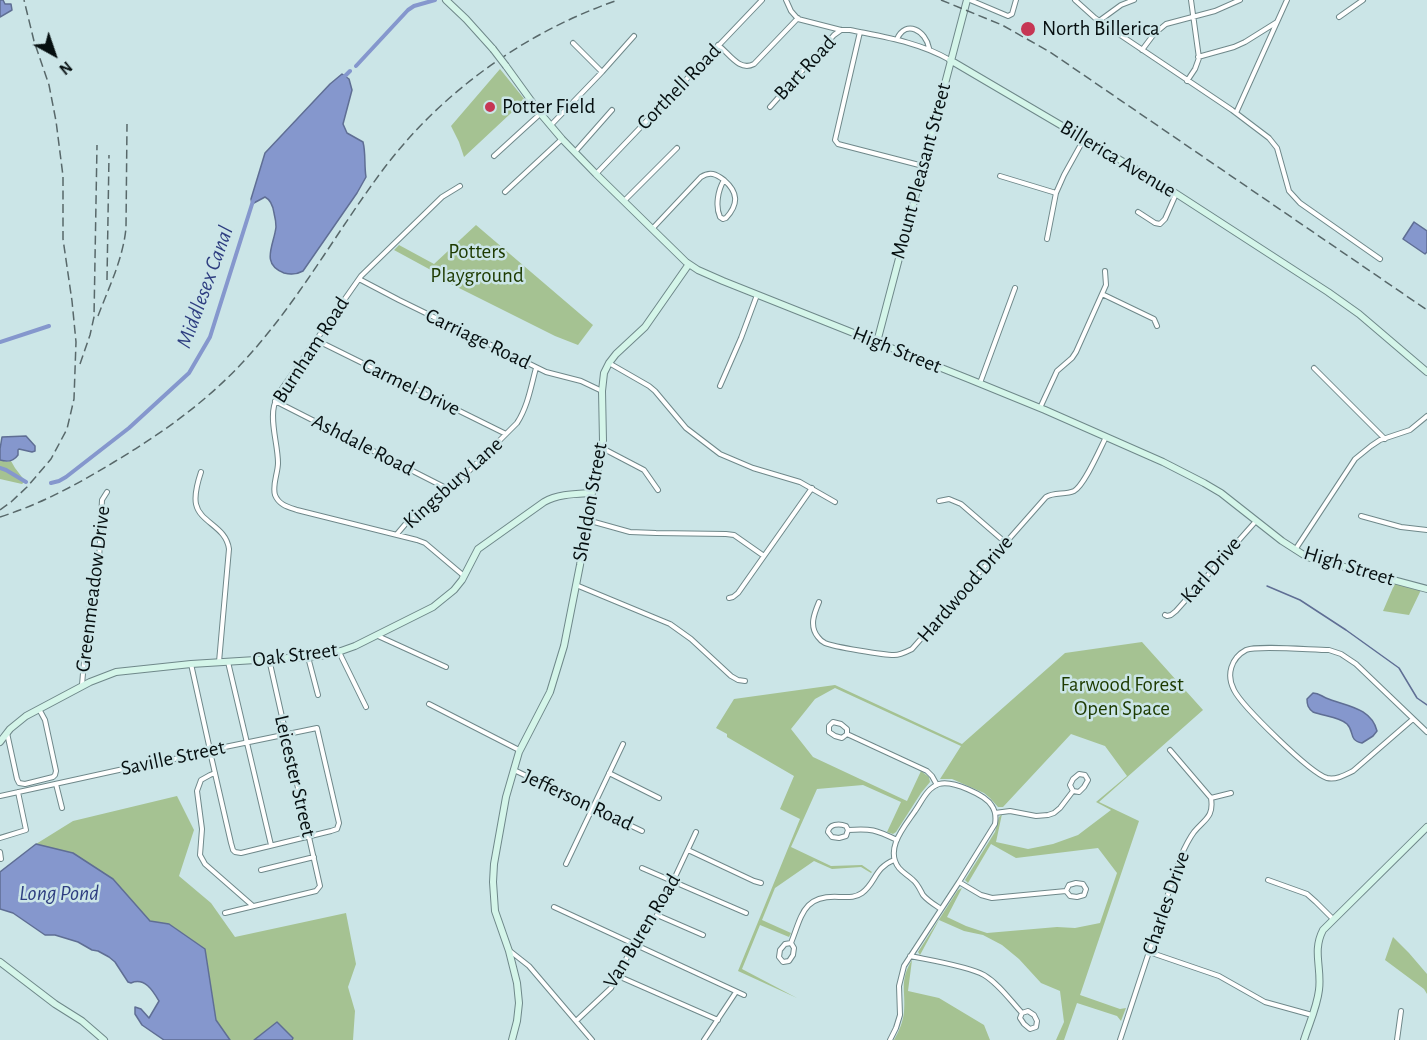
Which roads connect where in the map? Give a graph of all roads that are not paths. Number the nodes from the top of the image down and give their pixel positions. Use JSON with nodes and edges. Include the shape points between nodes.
{"nodes":[{"id":1,"x":446,"y":0,"type":"edge"},
{"id":2,"x":762,"y":0,"type":"edge"},
{"id":3,"x":786,"y":0,"type":"edge"},
{"id":4,"x":969,"y":0,"type":"edge"},
{"id":5,"x":1016,"y":0,"type":"edge"},
{"id":6,"x":1075,"y":0,"type":"edge"},
{"id":7,"x":1134,"y":0,"type":"edge"},
{"id":8,"x":1191,"y":0,"type":"edge"},
{"id":9,"x":1240,"y":0,"type":"edge"},
{"id":10,"x":1287,"y":0,"type":"edge"},
{"id":11,"x":1363,"y":0,"type":"edge"},
{"id":12,"x":1193,"y":17,"type":"junction"},
{"id":13,"x":1339,"y":17,"type":"dead end"},
{"id":14,"x":798,"y":18,"type":"junction"},
{"id":15,"x":1099,"y":21,"type":"junction"},
{"id":16,"x":1278,"y":22,"type":"junction"},
{"id":17,"x":841,"y":30,"type":"junction"},
{"id":18,"x":860,"y":32,"type":"junction"},
{"id":19,"x":634,"y":36,"type":"dead end"},
{"id":20,"x":897,"y":39,"type":"junction"},
{"id":21,"x":573,"y":44,"type":"dead end"},
{"id":22,"x":718,"y":45,"type":"junction"},
{"id":23,"x":929,"y":49,"type":"junction"},
{"id":24,"x":1142,"y":50,"type":"junction"},
{"id":25,"x":1198,"y":57,"type":"junction"},
{"id":26,"x":950,"y":60,"type":"junction"},
{"id":27,"x":602,"y":72,"type":"junction"},
{"id":28,"x":1187,"y":81,"type":"junction"},
{"id":29,"x":770,"y":107,"type":"dead end"},
{"id":30,"x":612,"y":110,"type":"dead end"},
{"id":31,"x":540,"y":113,"type":"junction"},
{"id":32,"x":1236,"y":113,"type":"junction"},
{"id":33,"x":550,"y":125,"type":"junction"},
{"id":34,"x":1084,"y":138,"type":"junction"},
{"id":35,"x":562,"y":139,"type":"junction"},
{"id":36,"x":677,"y":148,"type":"dead end"},
{"id":37,"x":575,"y":152,"type":"junction"},
{"id":38,"x":494,"y":156,"type":"dead end"},
{"id":39,"x":923,"y":166,"type":"junction"},
{"id":40,"x":596,"y":174,"type":"junction"},
{"id":41,"x":999,"y":176,"type":"dead end"},
{"id":42,"x":724,"y":180,"type":"junction"},
{"id":43,"x":460,"y":186,"type":"dead end"},
{"id":44,"x":505,"y":192,"type":"dead end"},
{"id":45,"x":1056,"y":193,"type":"junction"},
{"id":46,"x":1176,"y":194,"type":"junction"},
{"id":47,"x":624,"y":201,"type":"junction"},
{"id":48,"x":1138,"y":212,"type":"dead end"},
{"id":49,"x":653,"y":228,"type":"junction"},
{"id":50,"x":1047,"y":239,"type":"dead end"},
{"id":51,"x":1380,"y":259,"type":"dead end"},
{"id":52,"x":689,"y":264,"type":"junction"},
{"id":53,"x":1106,"y":271,"type":"dead end"},
{"id":54,"x":358,"y":279,"type":"junction"},
{"id":55,"x":1016,"y":288,"type":"dead end"},
{"id":56,"x":757,"y":294,"type":"junction"},
{"id":57,"x":1102,"y":294,"type":"junction"},
{"id":58,"x":1157,"y":326,"type":"dead end"},
{"id":59,"x":316,"y":340,"type":"junction"},
{"id":60,"x":877,"y":342,"type":"junction"},
{"id":61,"x":609,"y":363,"type":"junction"},
{"id":62,"x":536,"y":368,"type":"junction"},
{"id":63,"x":1314,"y":369,"type":"dead end"},
{"id":64,"x":1427,"y":372,"type":"edge"},
{"id":65,"x":980,"y":383,"type":"junction"},
{"id":66,"x":720,"y":386,"type":"dead end"},
{"id":67,"x":602,"y":391,"type":"junction"},
{"id":68,"x":275,"y":401,"type":"junction"},
{"id":69,"x":1040,"y":408,"type":"junction"},
{"id":70,"x":1427,"y":416,"type":"edge"},
{"id":71,"x":506,"y":435,"type":"junction"},
{"id":72,"x":1106,"y":437,"type":"junction"},
{"id":73,"x":1385,"y":439,"type":"junction"},
{"id":74,"x":602,"y":448,"type":"junction"},
{"id":75,"x":201,"y":472,"type":"dead end"},
{"id":76,"x":812,"y":488,"type":"junction"},
{"id":77,"x":450,"y":490,"type":"junction"},
{"id":78,"x":658,"y":490,"type":"dead end"},
{"id":79,"x":107,"y":492,"type":"dead end"},
{"id":80,"x":592,"y":493,"type":"junction"},
{"id":81,"x":939,"y":501,"type":"dead end"},
{"id":82,"x":835,"y":502,"type":"dead end"},
{"id":83,"x":1362,"y":516,"type":"dead end"},
{"id":84,"x":587,"y":520,"type":"junction"},
{"id":85,"x":1256,"y":521,"type":"junction"},
{"id":86,"x":1427,"y":530,"type":"edge"},
{"id":87,"x":398,"y":534,"type":"junction"},
{"id":88,"x":1006,"y":543,"type":"junction"},
{"id":89,"x":1295,"y":550,"type":"junction"},
{"id":90,"x":764,"y":556,"type":"junction"},
{"id":91,"x":464,"y":576,"type":"junction"},
{"id":92,"x":576,"y":585,"type":"junction"},
{"id":93,"x":1427,"y":589,"type":"edge"},
{"id":94,"x":729,"y":598,"type":"dead end"},
{"id":95,"x":819,"y":602,"type":"dead end"},
{"id":96,"x":1165,"y":615,"type":"dead end"},
{"id":97,"x":377,"y":635,"type":"junction"},
{"id":98,"x":338,"y":651,"type":"junction"},
{"id":99,"x":308,"y":657,"type":"junction"},
{"id":100,"x":269,"y":659,"type":"junction"},
{"id":101,"x":219,"y":662,"type":"junction"},
{"id":102,"x":228,"y":662,"type":"junction"},
{"id":103,"x":190,"y":664,"type":"junction"},
{"id":104,"x":446,"y":667,"type":"dead end"},
{"id":105,"x":745,"y":681,"type":"dead end"},
{"id":106,"x":82,"y":687,"type":"junction"},
{"id":107,"x":318,"y":695,"type":"dead end"},
{"id":108,"x":429,"y":704,"type":"dead end"},
{"id":109,"x":366,"y":707,"type":"dead end"},
{"id":110,"x":39,"y":709,"type":"junction"},
{"id":111,"x":1413,"y":719,"type":"junction"},
{"id":112,"x":7,"y":732,"type":"junction"},
{"id":113,"x":1427,"y":732,"type":"edge"},
{"id":114,"x":286,"y":734,"type":"junction"},
{"id":115,"x":847,"y":734,"type":"junction"},
{"id":116,"x":247,"y":742,"type":"junction"},
{"id":117,"x":0,"y":743,"type":"edge"},
{"id":118,"x":623,"y":744,"type":"dead end"},
{"id":119,"x":10,"y":750,"type":"junction"},
{"id":120,"x":210,"y":750,"type":"junction"},
{"id":121,"x":520,"y":750,"type":"junction"},
{"id":122,"x":1170,"y":750,"type":"dead end"},
{"id":123,"x":513,"y":770,"type":"junction"},
{"id":124,"x":215,"y":773,"type":"junction"},
{"id":125,"x":609,"y":773,"type":"junction"},
{"id":126,"x":56,"y":784,"type":"junction"},
{"id":127,"x":937,"y":785,"type":"junction"},
{"id":128,"x":1073,"y":791,"type":"junction"},
{"id":129,"x":18,"y":792,"type":"junction"},
{"id":130,"x":1231,"y":793,"type":"dead end"},
{"id":131,"x":0,"y":796,"type":"edge"},
{"id":132,"x":659,"y":798,"type":"dead end"},
{"id":133,"x":1211,"y":798,"type":"junction"},
{"id":134,"x":593,"y":807,"type":"junction"},
{"id":135,"x":62,"y":808,"type":"dead end"},
{"id":136,"x":995,"y":813,"type":"junction"},
{"id":137,"x":1427,"y":827,"type":"edge"},
{"id":138,"x":848,"y":830,"type":"junction"},
{"id":139,"x":642,"y":831,"type":"dead end"},
{"id":140,"x":696,"y":832,"type":"dead end"},
{"id":141,"x":309,"y":837,"type":"junction"},
{"id":142,"x":0,"y":838,"type":"edge"},
{"id":143,"x":897,"y":840,"type":"junction"},
{"id":144,"x":271,"y":845,"type":"junction"},
{"id":145,"x":688,"y":850,"type":"junction"},
{"id":146,"x":0,"y":852,"type":"edge"},
{"id":147,"x":314,"y":857,"type":"junction"},
{"id":148,"x":1,"y":859,"type":"edge"},
{"id":149,"x":894,"y":860,"type":"junction"},
{"id":150,"x":566,"y":864,"type":"dead end"},
{"id":151,"x":642,"y":868,"type":"dead end"},
{"id":152,"x":261,"y":870,"type":"dead end"},
{"id":153,"x":1268,"y":880,"type":"dead end"},
{"id":154,"x":673,"y":882,"type":"junction"},
{"id":155,"x":959,"y":882,"type":"junction"},
{"id":156,"x":761,"y":883,"type":"dead end"},
{"id":157,"x":1066,"y":891,"type":"junction"},
{"id":158,"x":254,"y":906,"type":"junction"},
{"id":159,"x":554,"y":907,"type":"dead end"},
{"id":160,"x":941,"y":909,"type":"junction"},
{"id":161,"x":225,"y":913,"type":"dead end"},
{"id":162,"x":746,"y":913,"type":"dead end"},
{"id":163,"x":657,"y":915,"type":"junction"},
{"id":164,"x":1333,"y":919,"type":"junction"},
{"id":165,"x":703,"y":935,"type":"dead end"},
{"id":166,"x":634,"y":944,"type":"junction"},
{"id":167,"x":791,"y":944,"type":"junction"},
{"id":168,"x":509,"y":951,"type":"junction"},
{"id":169,"x":1149,"y":952,"type":"junction"},
{"id":170,"x":910,"y":956,"type":"junction"},
{"id":171,"x":0,"y":962,"type":"edge"},
{"id":172,"x":618,"y":976,"type":"junction"},
{"id":173,"x":736,"y":992,"type":"junction"},
{"id":174,"x":744,"y":995,"type":"dead end"},
{"id":175,"x":1401,"y":1011,"type":"dead end"},
{"id":176,"x":1022,"y":1012,"type":"junction"},
{"id":177,"x":1312,"y":1016,"type":"junction"},
{"id":178,"x":718,"y":1020,"type":"junction"},
{"id":179,"x":576,"y":1021,"type":"junction"},
{"id":180,"x":104,"y":1040,"type":"edge"},
{"id":181,"x":513,"y":1040,"type":"edge"},
{"id":182,"x":592,"y":1040,"type":"edge"},
{"id":183,"x":704,"y":1040,"type":"edge"},
{"id":184,"x":890,"y":1040,"type":"edge"},
{"id":185,"x":1120,"y":1040,"type":"edge"},
{"id":186,"x":1304,"y":1040,"type":"edge"},
{"id":187,"x":1397,"y":1040,"type":"edge"}],
"edges":[{"from":1,"to":31,"type":"main road","name":"High Street","bridge":true,"via":[[493,49]]},
{"from":2,"to":22,"type":"street","name":"Corthell Road"},
{"from":3,"to":14,"type":"street"},
{"from":4,"to":5,"type":"street","via":[[1010,16]]},
{"from":4,"to":26,"type":"main road","name":"Mount Pleasant Street"},
{"from":6,"to":15,"type":"street"},
{"from":7,"to":15,"type":"street"},
{"from":8,"to":12,"type":"street"},
{"from":9,"to":12,"type":"street"},
{"from":10,"to":16,"type":"street"},
{"from":11,"to":13,"type":"street"},
{"from":12,"to":24,"type":"street","via":[[1160,28]]},
{"from":12,"to":25,"type":"street"},
{"from":14,"to":17,"type":"street","name":"Billerica Avenue"},
{"from":14,"to":22,"type":"street","via":[[748,67],[741,66]]},
{"from":15,"to":24,"type":"street"},
{"from":16,"to":25,"type":"street","via":[[1234,47]]},
{"from":16,"to":32,"type":"street"},
{"from":17,"to":18,"type":"street","name":"Billerica Avenue"},
{"from":17,"to":29,"type":"street","name":"Bart Road"},
{"from":18,"to":20,"type":"street","name":"Billerica Avenue"},
{"from":18,"to":39,"type":"street","via":[[835,139],[838,144]]},
{"from":19,"to":27,"type":"street"},
{"from":20,"to":23,"type":"street","name":"Billerica Avenue"},
{"from":20,"to":23,"type":"street","via":[[902,31],[916,30],[928,42]]},
{"from":21,"to":27,"type":"street"},
{"from":22,"to":40,"type":"street","name":"Corthell Road"},
{"from":23,"to":26,"type":"street","name":"Billerica Avenue"},
{"from":24,"to":28,"type":"street"},
{"from":25,"to":28,"type":"street","via":[[1196,69]]},
{"from":26,"to":34,"type":"main road","name":"Billerica Avenue"},
{"from":26,"to":39,"type":"main road","name":"Mount Pleasant Street"},
{"from":27,"to":33,"type":"street"},
{"from":28,"to":32,"type":"street"},
{"from":30,"to":37,"type":"street"},
{"from":31,"to":33,"type":"main road","name":"High Street"},
{"from":31,"to":38,"type":"street"},
{"from":32,"to":51,"type":"street","via":[[1277,148],[1293,197]]},
{"from":33,"to":35,"type":"main road","name":"High Street"},
{"from":34,"to":45,"type":"street"},
{"from":34,"to":46,"type":"main road","name":"Billerica Avenue"},
{"from":35,"to":37,"type":"main road","name":"High Street"},
{"from":35,"to":44,"type":"street"},
{"from":36,"to":47,"type":"street"},
{"from":37,"to":40,"type":"main road","name":"High Street"},
{"from":39,"to":60,"type":"main road","name":"Mount Pleasant Street"},
{"from":40,"to":47,"type":"main road","name":"High Street"},
{"from":41,"to":45,"type":"street"},
{"from":42,"to":42,"type":"street","via":[[736,199],[730,215],[723,219],[718,216],[717,207]]},
{"from":42,"to":49,"type":"street","via":[[712,173],[704,176]]},
{"from":43,"to":54,"type":"street","name":"Burnham Road","via":[[442,197]]},
{"from":45,"to":50,"type":"street"},
{"from":46,"to":48,"type":"street","via":[[1160,224]]},
{"from":46,"to":64,"type":"main road","name":"Billerica Avenue","via":[[1328,292]]},
{"from":47,"to":49,"type":"main road","name":"High Street"},
{"from":49,"to":52,"type":"main road","name":"High Street"},
{"from":52,"to":56,"type":"main road","name":"High Street"},
{"from":52,"to":61,"type":"main road","name":"Sheldon Street","via":[[645,327]]},
{"from":53,"to":57,"type":"street"},
{"from":54,"to":59,"type":"street","name":"Burnham Road"},
{"from":54,"to":62,"type":"street","name":"Carriage Road"},
{"from":55,"to":65,"type":"street"},
{"from":56,"to":60,"type":"main road","name":"High Street"},
{"from":56,"to":66,"type":"street"},
{"from":57,"to":58,"type":"street","via":[[1154,320]]},
{"from":57,"to":69,"type":"street","via":[[1076,352],[1057,371]]},
{"from":59,"to":68,"type":"street","name":"Burnham Road"},
{"from":59,"to":71,"type":"street","name":"Carmel Drive"},
{"from":60,"to":65,"type":"main road","name":"High Street"},
{"from":61,"to":67,"type":"main road","name":"Sheldon Street"},
{"from":61,"to":76,"type":"street","via":[[649,386],[686,428],[720,454]]},
{"from":62,"to":67,"type":"street","name":"Carriage Road"},
{"from":62,"to":71,"type":"street","name":"Kingsbury Lane","via":[[522,415]]},
{"from":63,"to":73,"type":"street"},
{"from":65,"to":69,"type":"main road","name":"High Street"},
{"from":67,"to":74,"type":"main road","name":"Sheldon Street"},
{"from":68,"to":77,"type":"street","name":"Ashdale Road"},
{"from":68,"to":87,"type":"street","name":"Burnham Road","via":[[279,464],[274,488],[279,502],[297,510]]},
{"from":69,"to":72,"type":"main road","name":"High Street"},
{"from":70,"to":73,"type":"street","via":[[1410,430]]},
{"from":71,"to":77,"type":"street","name":"Kingsbury Lane"},
{"from":72,"to":85,"type":"main road","name":"High Street","via":[[1204,483]]},
{"from":72,"to":88,"type":"street","name":"Hardwood Drive","via":[[1080,486],[1072,492],[1046,497]]},
{"from":73,"to":89,"type":"street","via":[[1355,459]]},
{"from":74,"to":78,"type":"street","via":[[644,470]]},
{"from":74,"to":80,"type":"main road","name":"Sheldon Street"},
{"from":75,"to":101,"type":"street","via":[[196,505],[223,534],[229,549]]},
{"from":76,"to":82,"type":"street"},
{"from":76,"to":90,"type":"street"},
{"from":77,"to":87,"type":"street","name":"Kingsbury Lane","via":[[408,521]]},
{"from":79,"to":106,"type":"street","name":"Greenmeadow Drive","via":[[102,500],[98,581],[88,614]]},
{"from":80,"to":84,"type":"main road","name":"Sheldon Street"},
{"from":80,"to":91,"type":"main road","name":"Oak Street","via":[[552,497],[544,502],[478,549]]},
{"from":81,"to":88,"type":"street","via":[[949,499],[961,504]]},
{"from":83,"to":86,"type":"street","via":[[1401,528]]},
{"from":84,"to":90,"type":"street","via":[[630,532],[734,535]]},
{"from":84,"to":92,"type":"main road","name":"Sheldon Street"},
{"from":85,"to":89,"type":"main road","name":"High Street"},
{"from":85,"to":96,"type":"street","name":"Karl Drive","via":[[1176,611]]},
{"from":87,"to":91,"type":"street","name":"Burnham Road","via":[[424,543]]},
{"from":88,"to":95,"type":"street","name":"Hardwood Drive","via":[[905,653],[891,655],[823,642],[813,624]]},
{"from":89,"to":93,"type":"main road","name":"High Street","via":[[1323,562]]},
{"from":90,"to":94,"type":"street","via":[[736,595]]},
{"from":91,"to":97,"type":"main road","name":"Oak Street","via":[[433,607]]},
{"from":92,"to":105,"type":"street","via":[[670,624],[731,676]]},
{"from":92,"to":121,"type":"main road","name":"Sheldon Street","via":[[550,692]]},
{"from":97,"to":98,"type":"main road","name":"Oak Street"},
{"from":97,"to":104,"type":"street"},
{"from":98,"to":99,"type":"main road","name":"Oak Street"},
{"from":98,"to":109,"type":"street"},
{"from":99,"to":100,"type":"main road","name":"Oak Street"},
{"from":99,"to":107,"type":"street"},
{"from":100,"to":102,"type":"main road","name":"Oak Street"},
{"from":100,"to":114,"type":"street","name":"Leicester Street"},
{"from":101,"to":102,"type":"main road","name":"Oak Street"},
{"from":101,"to":103,"type":"main road","name":"Oak Street"},
{"from":102,"to":116,"type":"street"},
{"from":103,"to":106,"type":"main road","name":"Oak Street","via":[[116,672]]},
{"from":103,"to":120,"type":"street"},
{"from":106,"to":110,"type":"main road","name":"Oak Street"},
{"from":108,"to":121,"type":"street"},
{"from":110,"to":112,"type":"main road","name":"Oak Street"},
{"from":110,"to":119,"type":"street","via":[[55,774],[20,783]]},
{"from":111,"to":111,"type":"street","via":[[1356,664],[1329,650],[1249,648],[1237,657],[1230,671],[1237,695],[1268,730],[1317,774],[1329,778],[1353,771]]},
{"from":111,"to":113,"type":"street"},
{"from":112,"to":117,"type":"main road","name":"Oak Street"},
{"from":112,"to":119,"type":"street"},
{"from":114,"to":116,"type":"street","name":"Saville Street"},
{"from":114,"to":141,"type":"street","name":"Leicester Street"},
{"from":114,"to":141,"type":"street","name":"Saville Street","via":[[317,728],[324,757],[338,827]]},
{"from":115,"to":115,"type":"street","via":[[847,728],[841,724],[833,722],[829,726],[829,732],[835,736],[842,738]]},
{"from":115,"to":127,"type":"street","via":[[925,770]]},
{"from":116,"to":120,"type":"street","name":"Saville Street"},
{"from":116,"to":144,"type":"street"},
{"from":117,"to":119,"type":"street"},
{"from":118,"to":125,"type":"street"},
{"from":120,"to":124,"type":"street"},
{"from":120,"to":126,"type":"street","name":"Saville Street"},
{"from":121,"to":123,"type":"main road","name":"Sheldon Street"},
{"from":122,"to":133,"type":"street"},
{"from":123,"to":134,"type":"street","name":"Jefferson Road"},
{"from":123,"to":168,"type":"main road","name":"Sheldon Street","via":[[493,882],[495,911]]},
{"from":124,"to":144,"type":"street","via":[[233,850],[241,853]]},
{"from":124,"to":158,"type":"street","via":[[201,780],[196,791],[202,829],[201,859]]},
{"from":125,"to":132,"type":"street"},
{"from":125,"to":134,"type":"street"},
{"from":126,"to":129,"type":"street","name":"Saville Street"},
{"from":126,"to":135,"type":"street"},
{"from":127,"to":136,"type":"street","via":[[951,783],[982,797]]},
{"from":127,"to":143,"type":"street","via":[[926,794]]},
{"from":128,"to":128,"type":"street","via":[[1072,781],[1079,774],[1087,776],[1084,787]]},
{"from":128,"to":136,"type":"street","via":[[1051,814],[1036,816],[1010,810]]},
{"from":129,"to":131,"type":"street","name":"Saville Street"},
{"from":129,"to":142,"type":"street","via":[[26,830]]},
{"from":130,"to":133,"type":"street"},
{"from":133,"to":169,"type":"street","name":"Charles Drive","via":[[1207,820],[1188,840],[1180,858]]},
{"from":134,"to":139,"type":"street","name":"Jefferson Road"},
{"from":134,"to":150,"type":"street"},
{"from":136,"to":155,"type":"street","via":[[994,827]]},
{"from":137,"to":164,"type":"main road"},
{"from":138,"to":138,"type":"street","via":[[846,836],[837,838],[830,837],[828,831],[838,825],[845,825]]},
{"from":138,"to":143,"type":"street","via":[[875,830]]},
{"from":140,"to":145,"type":"street","name":"Van Buren Road"},
{"from":141,"to":144,"type":"street"},
{"from":141,"to":147,"type":"street","name":"Leicester Street"},
{"from":143,"to":149,"type":"street"},
{"from":145,"to":154,"type":"street","name":"Van Buren Road"},
{"from":145,"to":156,"type":"street"},
{"from":146,"to":148,"type":"street"},
{"from":147,"to":152,"type":"street"},
{"from":147,"to":158,"type":"street","name":"Leicester Street","via":[[320,885],[316,891]]},
{"from":149,"to":160,"type":"street","via":[[926,898]]},
{"from":149,"to":167,"type":"street","via":[[881,867],[860,894],[825,896],[810,903]]},
{"from":151,"to":154,"type":"street"},
{"from":153,"to":164,"type":"street","via":[[1307,894]]},
{"from":154,"to":162,"type":"street"},
{"from":154,"to":163,"type":"street","name":"Van Buren Road"},
{"from":155,"to":157,"type":"street","via":[[992,898]]},
{"from":155,"to":160,"type":"street"},
{"from":157,"to":157,"type":"street","via":[[1069,885],[1076,884],[1083,884],[1086,889],[1084,895],[1077,897]]},
{"from":158,"to":161,"type":"street"},
{"from":159,"to":166,"type":"street"},
{"from":160,"to":170,"type":"street"},
{"from":163,"to":165,"type":"street"},
{"from":163,"to":166,"type":"street","name":"Van Buren Road"},
{"from":164,"to":177,"type":"main road","via":[[1317,943],[1320,982]]},
{"from":166,"to":172,"type":"street","name":"Van Buren Road"},
{"from":166,"to":173,"type":"street"},
{"from":167,"to":167,"type":"street","via":[[793,956],[789,962],[783,962],[780,950],[784,944]]},
{"from":168,"to":179,"type":"street","via":[[529,966]]},
{"from":168,"to":181,"type":"main road","name":"Sheldon Street","via":[[519,1003]]},
{"from":169,"to":177,"type":"street","via":[[1220,976],[1265,1002]]},
{"from":169,"to":185,"type":"street","name":"Charles Drive"},
{"from":170,"to":176,"type":"street","via":[[979,973]]},
{"from":170,"to":184,"type":"street","via":[[900,979],[900,1015]]},
{"from":171,"to":180,"type":"main road"},
{"from":172,"to":178,"type":"street"},
{"from":172,"to":179,"type":"street","name":"Van Buren Road","via":[[611,988]]},
{"from":173,"to":174,"type":"street"},
{"from":173,"to":178,"type":"street"},
{"from":175,"to":187,"type":"street"},
{"from":176,"to":176,"type":"street","via":[[1034,1015],[1035,1027],[1030,1029],[1024,1024]]},
{"from":177,"to":186,"type":"main road"},
{"from":178,"to":183,"type":"street"},
{"from":179,"to":182,"type":"street"}]}
